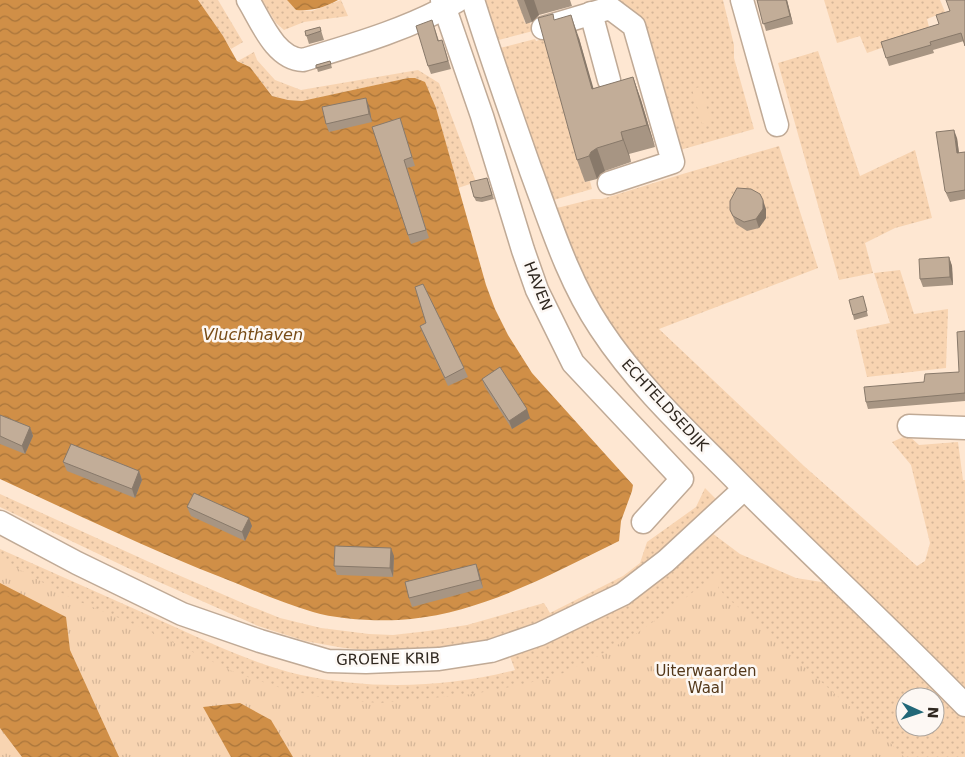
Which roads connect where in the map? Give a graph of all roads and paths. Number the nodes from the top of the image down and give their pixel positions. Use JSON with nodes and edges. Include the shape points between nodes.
{"nodes":[{"id":1,"x":248,"y":0,"type":"edge"},
{"id":2,"x":473,"y":0,"type":"edge"},
{"id":3,"x":742,"y":0,"type":"edge"},
{"id":4,"x":448,"y":3,"type":"edge"},
{"id":5,"x":603,"y":7,"type":"edge"},
{"id":6,"x":543,"y":28,"type":"edge"},
{"id":7,"x":609,"y":80,"type":"dead end"},
{"id":8,"x":777,"y":125,"type":"dead end"},
{"id":9,"x":609,"y":183,"type":"dead end"},
{"id":10,"x":909,"y":426,"type":"dead end"},
{"id":11,"x":965,"y":428,"type":"edge"},
{"id":12,"x":744,"y":489,"type":"junction"},
{"id":13,"x":0,"y":522,"type":"edge"},
{"id":14,"x":643,"y":522,"type":"dead end"},
{"id":15,"x":965,"y":705,"type":"edge"}],
"edges":[{"from":1,"to":4,"type":"street","via":[[277,46],[296,60],[369,40]]},
{"from":2,"to":12,"type":"street","name":"ECHTELDSEDIJK","via":[[544,208],[580,294],[610,343],[646,390]]},
{"from":3,"to":8,"type":"street"},
{"from":4,"to":14,"type":"street","name":"HAVEN","via":[[537,290],[573,363],[682,479]]},
{"from":5,"to":6,"type":"street"},
{"from":5,"to":7,"type":"street"},
{"from":5,"to":9,"type":"street","via":[[634,26],[673,162]]},
{"from":10,"to":11,"type":"street"},
{"from":12,"to":13,"type":"street","name":"GROENE KRIB","via":[[666,561],[623,594],[540,634],[491,651],[438,659],[328,661],[207,624],[77,563]]},
{"from":12,"to":15,"type":"street","name":"ECHTELDSEDIJK"}]}
